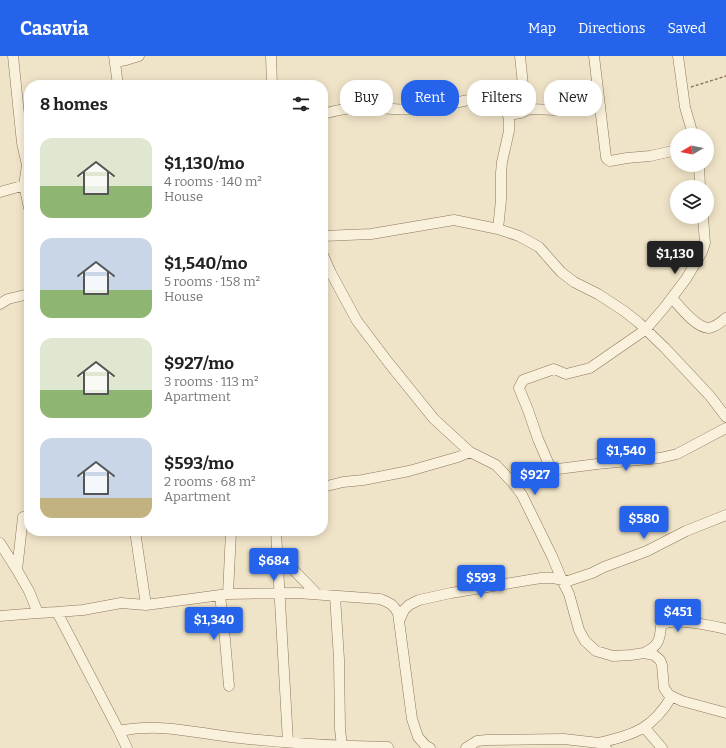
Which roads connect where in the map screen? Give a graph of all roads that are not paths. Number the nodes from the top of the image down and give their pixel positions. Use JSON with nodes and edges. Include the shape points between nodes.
{"nodes":[{"id":1,"x":14,"y":56,"type":"edge"},
{"id":2,"x":139,"y":56,"type":"edge"},
{"id":3,"x":272,"y":56,"type":"edge"},
{"id":4,"x":520,"y":56,"type":"edge"},
{"id":5,"x":594,"y":56,"type":"edge"},
{"id":6,"x":678,"y":56,"type":"edge"},
{"id":7,"x":115,"y":59,"type":"edge"},
{"id":8,"x":117,"y":80,"type":"edge"},
{"id":9,"x":272,"y":80,"type":"edge"},
{"id":10,"x":522,"y":80,"type":"edge"},
{"id":11,"x":597,"y":80,"type":"edge"},
{"id":12,"x":467,"y":100,"type":"edge"},
{"id":13,"x":328,"y":113,"type":"edge"},
{"id":14,"x":508,"y":116,"type":"edge"},
{"id":15,"x":601,"y":116,"type":"edge"},
{"id":16,"x":691,"y":128,"type":"edge"},
{"id":17,"x":24,"y":152,"type":"edge"},
{"id":18,"x":670,"y":152,"type":"edge"},
{"id":19,"x":24,"y":185,"type":"edge"},
{"id":20,"x":0,"y":192,"type":"edge"},
{"id":21,"x":704,"y":224,"type":"edge"},
{"id":22,"x":498,"y":229,"type":"junction"},
{"id":23,"x":328,"y":236,"type":"edge"},
{"id":24,"x":328,"y":266,"type":"edge"},
{"id":25,"x":24,"y":295,"type":"edge"},
{"id":26,"x":672,"y":298,"type":"junction"},
{"id":27,"x":0,"y":304,"type":"edge"},
{"id":28,"x":726,"y":318,"type":"edge"},
{"id":29,"x":645,"y":330,"type":"junction"},
{"id":30,"x":726,"y":417,"type":"edge"},
{"id":31,"x":726,"y":428,"type":"edge"},
{"id":32,"x":470,"y":452,"type":"junction"},
{"id":33,"x":550,"y":467,"type":"junction"},
{"id":34,"x":513,"y":483,"type":"junction"},
{"id":35,"x":328,"y":486,"type":"edge"},
{"id":36,"x":726,"y":515,"type":"edge"},
{"id":37,"x":23,"y":517,"type":"dead end"},
{"id":38,"x":135,"y":536,"type":"edge"},
{"id":39,"x":230,"y":536,"type":"edge"},
{"id":40,"x":276,"y":536,"type":"edge"},
{"id":41,"x":0,"y":543,"type":"edge"},
{"id":42,"x":277,"y":553,"type":"junction"},
{"id":43,"x":17,"y":570,"type":"junction"},
{"id":44,"x":562,"y":580,"type":"junction"},
{"id":45,"x":280,"y":593,"type":"junction"},
{"id":46,"x":224,"y":594,"type":"junction"},
{"id":47,"x":317,"y":594,"type":"junction"},
{"id":48,"x":335,"y":596,"type":"junction"},
{"id":49,"x":146,"y":605,"type":"junction"},
{"id":50,"x":57,"y":612,"type":"junction"},
{"id":51,"x":38,"y":613,"type":"junction"},
{"id":52,"x":0,"y":616,"type":"edge"},
{"id":53,"x":400,"y":619,"type":"junction"},
{"id":54,"x":726,"y":629,"type":"edge"},
{"id":55,"x":644,"y":653,"type":"junction"},
{"id":56,"x":229,"y":686,"type":"dead end"},
{"id":57,"x":672,"y":696,"type":"junction"},
{"id":58,"x":726,"y":713,"type":"edge"},
{"id":59,"x":644,"y":727,"type":"junction"},
{"id":60,"x":119,"y":731,"type":"junction"},
{"id":61,"x":288,"y":742,"type":"junction"},
{"id":62,"x":603,"y":745,"type":"edge"},
{"id":63,"x":342,"y":746,"type":"junction"},
{"id":64,"x":388,"y":747,"type":"edge"},
{"id":65,"x":126,"y":748,"type":"edge"},
{"id":66,"x":430,"y":748,"type":"edge"},
{"id":67,"x":466,"y":748,"type":"edge"},
{"id":68,"x":662,"y":748,"type":"edge"}],
"edges":[{"from":1,"to":17,"type":"street"},
{"from":2,"to":7,"type":"street","via":[[126,60]]},
{"from":3,"to":9,"type":"street"},
{"from":4,"to":10,"type":"street"},
{"from":5,"to":11,"type":"street"},
{"from":6,"to":16,"type":"street","via":[[684,107]]},
{"from":7,"to":8,"type":"street"},
{"from":12,"to":13,"type":"street","via":[[421,109],[355,108]]},
{"from":14,"to":22,"type":"street","via":[[509,131],[502,162]]},
{"from":15,"to":18,"type":"street","via":[[606,157],[610,161]]},
{"from":19,"to":20,"type":"street"},
{"from":21,"to":26,"type":"street","via":[[705,243],[702,252]]},
{"from":22,"to":23,"type":"street","via":[[454,220],[371,234]]},
{"from":22,"to":29,"type":"street","via":[[519,236],[538,247],[561,272],[624,311]]},
{"from":24,"to":32,"type":"street","via":[[357,321],[388,362],[434,419]]},
{"from":25,"to":27,"type":"street"},
{"from":26,"to":28,"type":"street","via":[[695,322],[703,326],[709,328]]},
{"from":26,"to":29,"type":"street"},
{"from":29,"to":30,"type":"street","via":[[710,396]]},
{"from":29,"to":33,"type":"street","via":[[590,368],[566,374],[554,369],[523,380],[519,388]]},
{"from":31,"to":33,"type":"street","via":[[677,454],[660,458],[558,469]]},
{"from":32,"to":34,"type":"street","via":[[496,465]]},
{"from":32,"to":35,"type":"street","via":[[409,471]]},
{"from":33,"to":34,"type":"street"},
{"from":34,"to":44,"type":"street","via":[[532,514]]},
{"from":36,"to":44,"type":"street","via":[[592,573],[568,581]]},
{"from":37,"to":43,"type":"street"},
{"from":38,"to":49,"type":"street"},
{"from":39,"to":46,"type":"street"},
{"from":40,"to":42,"type":"street"},
{"from":41,"to":43,"type":"street"},
{"from":42,"to":45,"type":"street"},
{"from":42,"to":47,"type":"street"},
{"from":43,"to":51,"type":"street"},
{"from":44,"to":53,"type":"street","via":[[524,580],[419,600],[409,605]]},
{"from":44,"to":55,"type":"street","via":[[569,594],[579,630],[585,641],[596,651],[613,656]]},
{"from":45,"to":46,"type":"street"},
{"from":45,"to":47,"type":"street"},
{"from":45,"to":61,"type":"street"},
{"from":46,"to":49,"type":"street"},
{"from":46,"to":56,"type":"street"},
{"from":47,"to":48,"type":"street"},
{"from":48,"to":53,"type":"street","via":[[390,602]]},
{"from":48,"to":63,"type":"street"},
{"from":49,"to":50,"type":"street","via":[[121,604]]},
{"from":50,"to":51,"type":"street"},
{"from":50,"to":60,"type":"street"},
{"from":51,"to":52,"type":"street"},
{"from":53,"to":66,"type":"street","via":[[412,719],[418,737]]},
{"from":54,"to":55,"type":"street","via":[[690,622],[664,623],[660,626],[658,643]]},
{"from":55,"to":57,"type":"street","via":[[654,655],[660,660],[664,688]]},
{"from":57,"to":58,"type":"street"},
{"from":57,"to":59,"type":"street","via":[[655,720]]},
{"from":59,"to":62,"type":"street"},
{"from":59,"to":68,"type":"street"},
{"from":60,"to":61,"type":"street","via":[[157,727]]},
{"from":60,"to":65,"type":"street"},
{"from":61,"to":63,"type":"street"},
{"from":62,"to":67,"type":"street","via":[[564,738],[477,741]]},
{"from":63,"to":64,"type":"street"}]}
